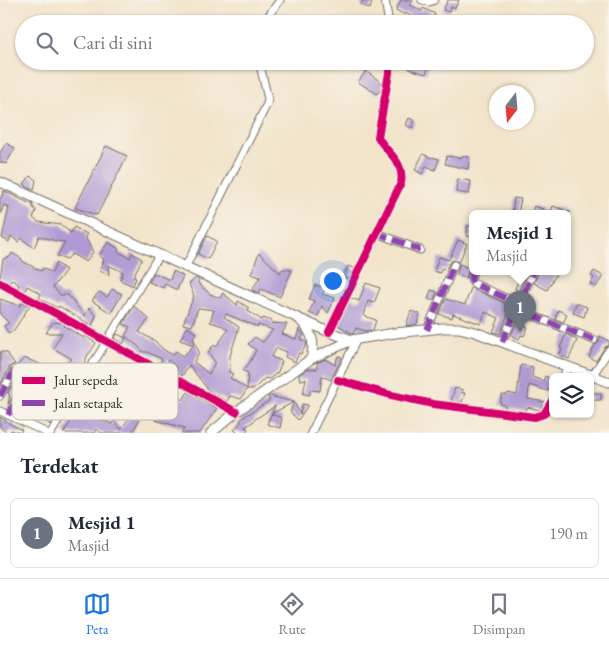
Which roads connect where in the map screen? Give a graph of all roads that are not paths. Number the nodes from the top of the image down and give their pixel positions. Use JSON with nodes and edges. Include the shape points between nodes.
{"nodes":[{"id":1,"x":280,"y":0,"type":"edge"},
{"id":2,"x":385,"y":0,"type":"edge"},
{"id":3,"x":422,"y":0,"type":"edge"},
{"id":4,"x":434,"y":0,"type":"edge"},
{"id":5,"x":270,"y":15,"type":"edge"},
{"id":6,"x":387,"y":15,"type":"edge"},
{"id":7,"x":262,"y":70,"type":"edge"},
{"id":8,"x":389,"y":70,"type":"edge"},
{"id":9,"x":0,"y":182,"type":"edge"},
{"id":10,"x":377,"y":233,"type":"junction"},
{"id":11,"x":420,"y":250,"type":"dead end"},
{"id":12,"x":159,"y":254,"type":"junction"},
{"id":13,"x":454,"y":265,"type":"dead end"},
{"id":14,"x":185,"y":268,"type":"junction"},
{"id":15,"x":472,"y":275,"type":"edge"},
{"id":16,"x":532,"y":275,"type":"edge"},
{"id":17,"x":0,"y":283,"type":"edge"},
{"id":18,"x":517,"y":307,"type":"junction"},
{"id":19,"x":300,"y":319,"type":"junction"},
{"id":20,"x":427,"y":330,"type":"junction"},
{"id":21,"x":329,"y":332,"type":"junction"},
{"id":22,"x":355,"y":339,"type":"junction"},
{"id":23,"x":594,"y":340,"type":"dead end"},
{"id":24,"x":107,"y":342,"type":"junction"},
{"id":25,"x":502,"y":342,"type":"junction"},
{"id":26,"x":609,"y":350,"type":"edge"},
{"id":27,"x":311,"y":359,"type":"junction"},
{"id":28,"x":94,"y":363,"type":"edge"},
{"id":29,"x":146,"y":363,"type":"edge"},
{"id":30,"x":568,"y":366,"type":"junction"},
{"id":31,"x":565,"y":373,"type":"edge"},
{"id":32,"x":585,"y":373,"type":"edge"},
{"id":33,"x":594,"y":373,"type":"edge"},
{"id":34,"x":12,"y":374,"type":"edge"},
{"id":35,"x":594,"y":377,"type":"edge"},
{"id":36,"x":338,"y":380,"type":"junction"},
{"id":37,"x":178,"y":381,"type":"edge"},
{"id":38,"x":609,"y":382,"type":"edge"},
{"id":39,"x":0,"y":396,"type":"edge"},
{"id":40,"x":549,"y":406,"type":"edge"},
{"id":41,"x":12,"y":408,"type":"edge"},
{"id":42,"x":0,"y":410,"type":"edge"},
{"id":43,"x":236,"y":412,"type":"junction"},
{"id":44,"x":8,"y":415,"type":"junction"},
{"id":45,"x":12,"y":417,"type":"edge"},
{"id":46,"x":19,"y":420,"type":"edge"},
{"id":47,"x":59,"y":420,"type":"edge"},
{"id":48,"x":47,"y":433,"type":"edge"},
{"id":49,"x":51,"y":433,"type":"edge"},
{"id":50,"x":211,"y":433,"type":"edge"},
{"id":51,"x":310,"y":433,"type":"edge"}],
"edges":[{"from":1,"to":5,"type":"street"},
{"from":2,"to":6,"type":"street"},
{"from":3,"to":4,"type":"street"},
{"from":7,"to":14,"type":"street","via":[[268,104]]},
{"from":8,"to":10,"type":"street","via":[[378,137],[403,173]]},
{"from":9,"to":12,"type":"main road"},
{"from":10,"to":11,"type":"street"},
{"from":10,"to":21,"type":"street"},
{"from":12,"to":14,"type":"main road"},
{"from":12,"to":24,"type":"street"},
{"from":13,"to":20,"type":"street"},
{"from":14,"to":19,"type":"main road"},
{"from":15,"to":18,"type":"street","via":[[474,283]]},
{"from":16,"to":18,"type":"street"},
{"from":17,"to":24,"type":"street"},
{"from":18,"to":23,"type":"street"},
{"from":18,"to":25,"type":"street"},
{"from":19,"to":21,"type":"main road"},
{"from":19,"to":27,"type":"main road","via":[[314,342]]},
{"from":20,"to":22,"type":"main road"},
{"from":20,"to":25,"type":"main road","via":[[459,328]]},
{"from":21,"to":22,"type":"main road"},
{"from":22,"to":27,"type":"main road"},
{"from":22,"to":36,"type":"street"},
{"from":24,"to":28,"type":"street"},
{"from":24,"to":29,"type":"street"},
{"from":25,"to":30,"type":"main road"},
{"from":26,"to":33,"type":"street"},
{"from":27,"to":43,"type":"main road"},
{"from":30,"to":31,"type":"street"},
{"from":30,"to":32,"type":"main road"},
{"from":34,"to":39,"type":"street"},
{"from":35,"to":38,"type":"main road"},
{"from":36,"to":40,"type":"street","via":[[433,404],[535,416],[544,414]]},
{"from":36,"to":51,"type":"street"},
{"from":37,"to":43,"type":"street"},
{"from":41,"to":44,"type":"street"},
{"from":42,"to":44,"type":"street"},
{"from":43,"to":50,"type":"main road"},
{"from":44,"to":45,"type":"street"},
{"from":46,"to":48,"type":"street"},
{"from":47,"to":49,"type":"street"}]}
